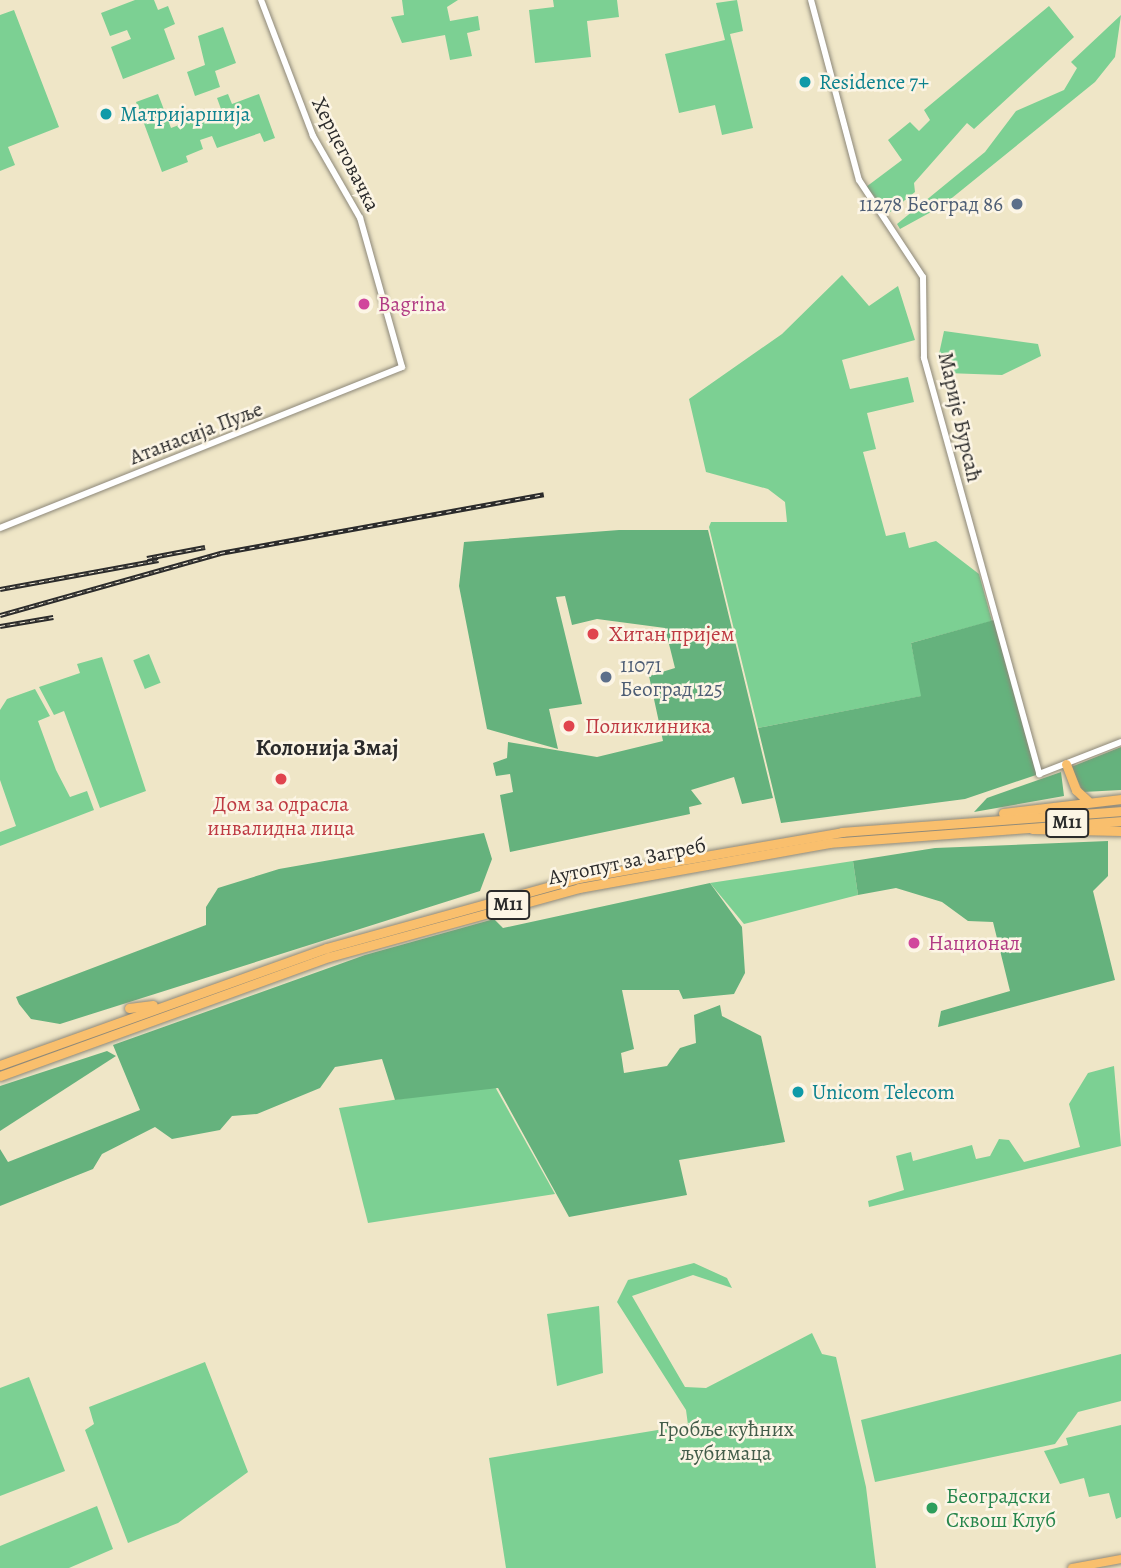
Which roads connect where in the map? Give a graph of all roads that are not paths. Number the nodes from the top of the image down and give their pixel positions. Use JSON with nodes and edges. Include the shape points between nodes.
{"nodes":[{"id":1,"x":261,"y":0,"type":"edge"},
{"id":2,"x":811,"y":0,"type":"edge"},
{"id":3,"x":402,"y":367,"type":"joint"},
{"id":4,"x":0,"y":528,"type":"edge"},
{"id":5,"x":1121,"y":742,"type":"edge"},
{"id":6,"x":1066,"y":764,"type":"junction"},
{"id":7,"x":1072,"y":784,"type":"junction"},
{"id":8,"x":1121,"y":799,"type":"edge"},
{"id":9,"x":1088,"y":801,"type":"junction"},
{"id":10,"x":1057,"y":805,"type":"junction"},
{"id":11,"x":1121,"y":811,"type":"edge"},
{"id":12,"x":996,"y":817,"type":"junction"},
{"id":13,"x":1121,"y":821,"type":"edge"},
{"id":14,"x":1014,"y":825,"type":"junction"},
{"id":15,"x":1121,"y":831,"type":"edge"},
{"id":16,"x":169,"y":1003,"type":"junction"},
{"id":17,"x":130,"y":1007,"type":"dead end"},
{"id":18,"x":0,"y":1065,"type":"edge"},
{"id":19,"x":0,"y":1076,"type":"edge"},
{"id":20,"x":1121,"y":1559,"type":"edge"},
{"id":21,"x":1072,"y":1568,"type":"edge"}],
"edges":[{"from":1,"to":3,"type":"street","name":"Херцеговачка","via":[[313,135],[360,218]]},
{"from":2,"to":6,"type":"street","name":"Марије Бурсаћ","via":[[854,166],[874,205],[923,277],[924,358],[1039,774]]},
{"from":3,"to":4,"type":"street","name":"Атанасија Пуље"},
{"from":5,"to":6,"type":"street"},
{"from":6,"to":7,"type":"highway"},
{"from":7,"to":9,"type":"highway"},
{"from":7,"to":10,"type":"highway","via":[[1070,796]]},
{"from":8,"to":9,"type":"highway"},
{"from":9,"to":10,"type":"highway"},
{"from":10,"to":12,"type":"highway"},
{"from":11,"to":12,"type":"highway","name":"Аутопут за Загреб","number":"M11"},
{"from":12,"to":16,"type":"highway","name":"Аутопут за Загреб","number":"M11","via":[[797,838],[579,878],[373,933]]},
{"from":13,"to":14,"type":"highway","name":"Аутопут за Загреб","number":"M11"},
{"from":14,"to":15,"type":"highway"},
{"from":14,"to":19,"type":"highway","name":"Аутопут за Загреб","number":"M11","via":[[772,851],[523,901],[329,957]]},
{"from":16,"to":17,"type":"highway"},
{"from":16,"to":18,"type":"highway","name":"Аутопут за Загреб","number":"M11"},
{"from":20,"to":21,"type":"main road"}]}
